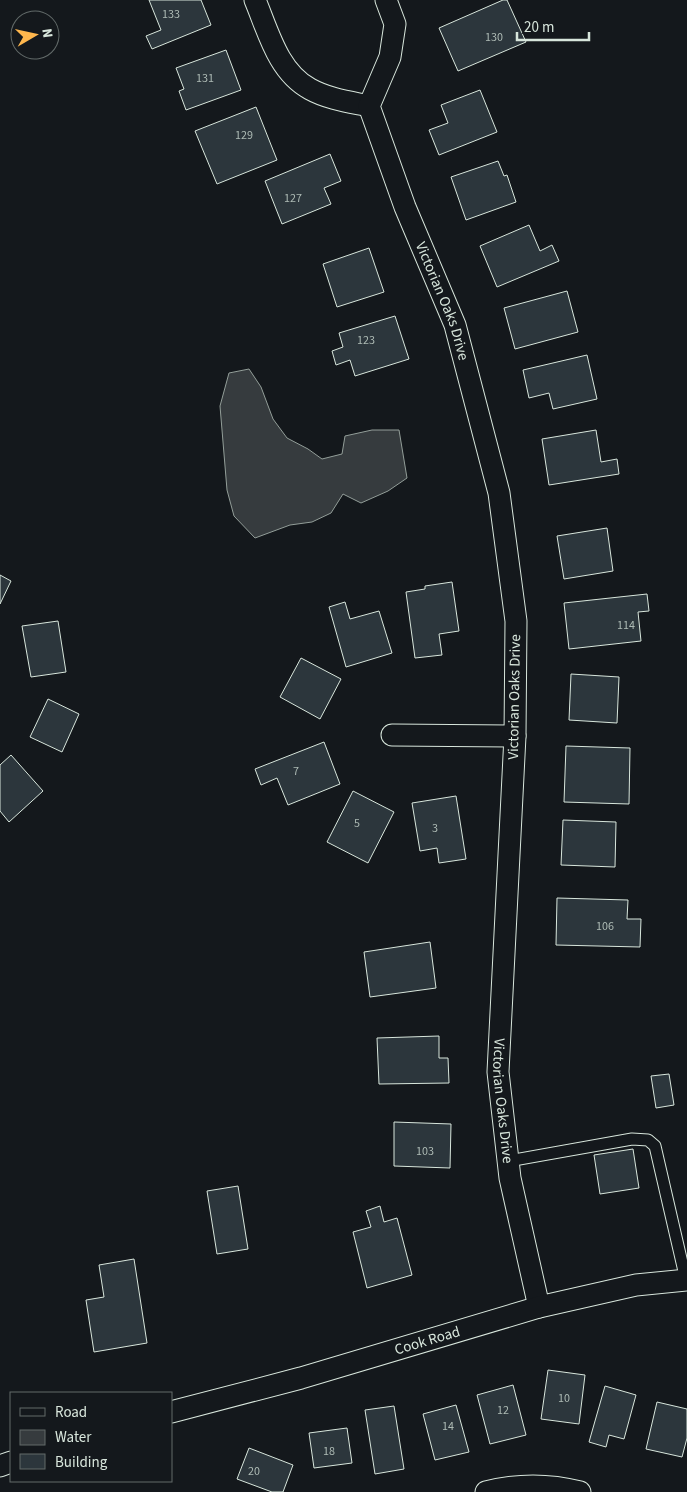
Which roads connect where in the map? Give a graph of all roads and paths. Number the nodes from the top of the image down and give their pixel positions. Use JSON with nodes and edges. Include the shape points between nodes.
{"nodes":[{"id":1,"x":255,"y":0,"type":"edge"},
{"id":2,"x":386,"y":0,"type":"edge"},
{"id":3,"x":369,"y":106,"type":"junction"},
{"id":4,"x":392,"y":735,"type":"dead end"},
{"id":5,"x":515,"y":736,"type":"junction"},
{"id":6,"x":508,"y":1161,"type":"junction"},
{"id":7,"x":687,"y":1280,"type":"edge"},
{"id":8,"x":539,"y":1307,"type":"junction"},
{"id":9,"x":172,"y":1412,"type":"edge"},
{"id":10,"x":486,"y":1492,"type":"edge"},
{"id":11,"x":580,"y":1492,"type":"edge"}],
"edges":[{"from":1,"to":3,"type":"street","via":[[288,72],[310,89]]},
{"from":2,"to":3,"type":"street","via":[[395,24],[390,57]]},
{"from":3,"to":5,"type":"street","name":"Victorian Oaks Drive","via":[[405,207],[455,325],[499,493],[516,621]]},
{"from":4,"to":5,"type":"street"},
{"from":5,"to":6,"type":"street","name":"Victorian Oaks Drive","via":[[498,1072]]},
{"from":6,"to":7,"type":"lane","via":[[632,1139],[648,1140],[655,1146]]},
{"from":6,"to":8,"type":"street","name":"Victorian Oaks Drive"},
{"from":7,"to":8,"type":"street","name":"Cook Road","via":[[636,1285]]},
{"from":8,"to":9,"type":"street","name":"Cook Road","via":[[301,1378]]},
{"from":10,"to":11,"type":"street","via":[[530,1486],[562,1487]]}]}
